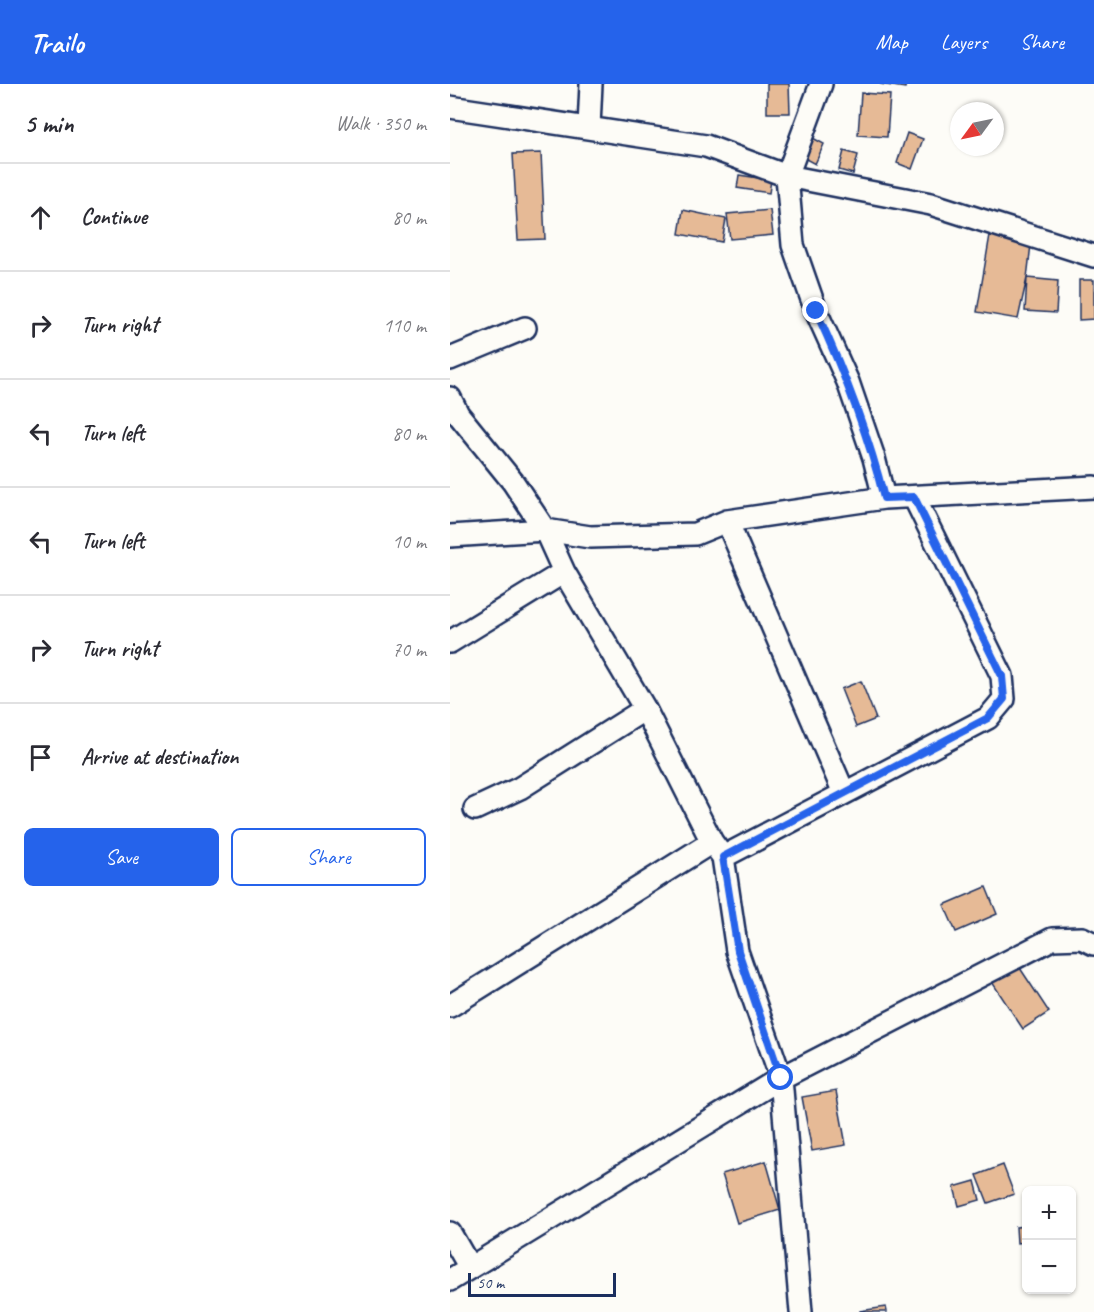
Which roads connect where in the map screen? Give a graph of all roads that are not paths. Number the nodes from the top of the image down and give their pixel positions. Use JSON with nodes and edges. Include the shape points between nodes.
{"nodes":[{"id":1,"x":591,"y":84,"type":"edge"},
{"id":2,"x":821,"y":84,"type":"edge"},
{"id":3,"x":450,"y":107,"type":"edge"},
{"id":4,"x":589,"y":127,"type":"junction"},
{"id":5,"x":787,"y":176,"type":"junction"},
{"id":6,"x":1094,"y":256,"type":"edge"},
{"id":7,"x":525,"y":327,"type":"dead end"},
{"id":8,"x":450,"y":359,"type":"edge"},
{"id":9,"x":450,"y":398,"type":"edge"},
{"id":10,"x":1094,"y":487,"type":"edge"},
{"id":11,"x":914,"y":497,"type":"junction"},
{"id":12,"x":884,"y":498,"type":"junction"},
{"id":13,"x":727,"y":521,"type":"junction"},
{"id":14,"x":545,"y":530,"type":"junction"},
{"id":15,"x":450,"y":536,"type":"edge"},
{"id":16,"x":564,"y":572,"type":"junction"},
{"id":17,"x":450,"y":642,"type":"edge"},
{"id":18,"x":645,"y":709,"type":"junction"},
{"id":19,"x":844,"y":793,"type":"junction"},
{"id":20,"x":475,"y":809,"type":"dead end"},
{"id":21,"x":717,"y":849,"type":"junction"},
{"id":22,"x":1094,"y":944,"type":"edge"},
{"id":23,"x":450,"y":1006,"type":"edge"},
{"id":24,"x":781,"y":1078,"type":"junction"},
{"id":25,"x":450,"y":1233,"type":"edge"},
{"id":26,"x":469,"y":1266,"type":"junction"},
{"id":27,"x":450,"y":1280,"type":"edge"},
{"id":28,"x":801,"y":1312,"type":"edge"}],
"edges":[{"from":1,"to":4,"type":"street"},
{"from":2,"to":5,"type":"street"},
{"from":3,"to":4,"type":"street"},
{"from":4,"to":5,"type":"street","via":[[706,146]]},
{"from":5,"to":6,"type":"street","via":[[931,204]]},
{"from":5,"to":12,"type":"street","via":[[793,245],[816,311],[848,382]]},
{"from":7,"to":8,"type":"street"},
{"from":9,"to":14,"type":"street"},
{"from":10,"to":11,"type":"street"},
{"from":11,"to":12,"type":"street"},
{"from":11,"to":19,"type":"street","via":[[1002,676],[1004,699],[988,718]]},
{"from":12,"to":13,"type":"street"},
{"from":13,"to":14,"type":"street","via":[[695,534],[590,537]]},
{"from":13,"to":19,"type":"street"},
{"from":14,"to":15,"type":"street"},
{"from":14,"to":16,"type":"street"},
{"from":16,"to":17,"type":"street"},
{"from":16,"to":18,"type":"street"},
{"from":18,"to":20,"type":"street","via":[[520,788]]},
{"from":18,"to":21,"type":"street"},
{"from":19,"to":21,"type":"street"},
{"from":21,"to":23,"type":"street"},
{"from":21,"to":24,"type":"street","via":[[738,951]]},
{"from":22,"to":24,"type":"street","via":[[1082,938],[1052,939]]},
{"from":24,"to":26,"type":"street"},
{"from":24,"to":28,"type":"street"},
{"from":25,"to":26,"type":"street"},
{"from":26,"to":27,"type":"street"}]}
